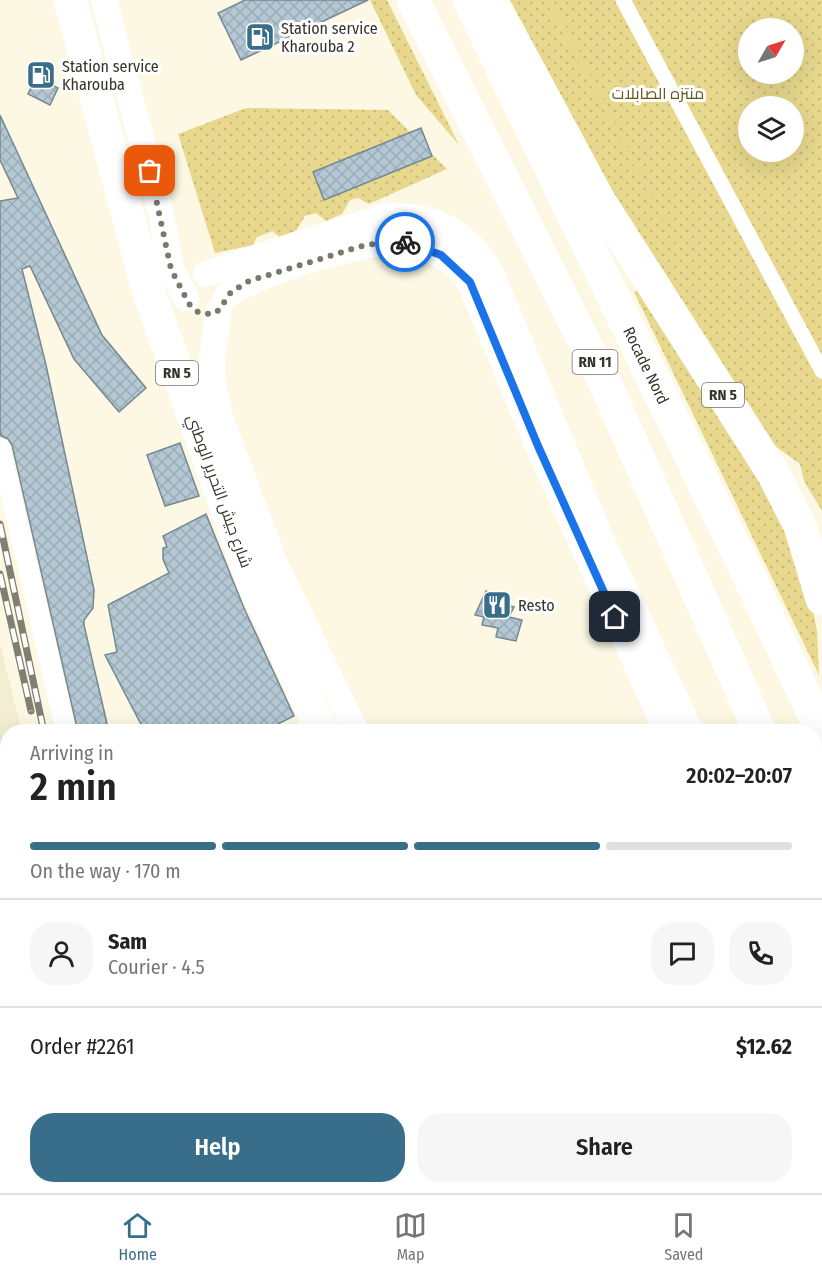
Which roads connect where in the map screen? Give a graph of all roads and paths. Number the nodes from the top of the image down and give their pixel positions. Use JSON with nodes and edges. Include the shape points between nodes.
{"nodes":[{"id":1,"x":70,"y":0,"type":"edge"},
{"id":2,"x":104,"y":0,"type":"edge"},
{"id":3,"x":413,"y":0,"type":"edge"},
{"id":4,"x":469,"y":0,"type":"edge"},
{"id":5,"x":491,"y":0,"type":"edge"},
{"id":6,"x":623,"y":0,"type":"edge"},
{"id":7,"x":161,"y":213,"type":"junction"},
{"id":8,"x":203,"y":274,"type":"junction"},
{"id":9,"x":186,"y":298,"type":"junction"},
{"id":10,"x":223,"y":303,"type":"junction"},
{"id":11,"x":822,"y":370,"type":"edge"},
{"id":12,"x":0,"y":448,"type":"edge"},
{"id":13,"x":822,"y":599,"type":"edge"},
{"id":14,"x":64,"y":724,"type":"edge"},
{"id":15,"x":318,"y":724,"type":"edge"},
{"id":16,"x":352,"y":724,"type":"edge"},
{"id":17,"x":663,"y":724,"type":"edge"},
{"id":18,"x":687,"y":724,"type":"edge"},
{"id":19,"x":756,"y":724,"type":"edge"},
{"id":20,"x":818,"y":724,"type":"edge"}],
"edges":[{"from":1,"to":15,"type":"highway","name":"شارع جيش التحرير الوطني","number":"RN 5","via":[[149,293],[253,581]]},
{"from":2,"to":7,"type":"street"},
{"from":3,"to":19,"type":"highway","number":"RN 11","via":[[604,381]]},
{"from":4,"to":20,"type":"highway","name":"Rocade Nord","number":"RN 11"},
{"from":5,"to":13,"type":"highway","number":"RN 5","via":[[600,202],[773,473],[800,526]]},
{"from":6,"to":11,"type":"street"},
{"from":7,"to":8,"type":"street","via":[[183,257]]},
{"from":7,"to":9,"type":"street","via":[[171,269]]},
{"from":8,"to":9,"type":"street","via":[[188,286]]},
{"from":8,"to":10,"type":"street","via":[[221,281]]},
{"from":8,"to":18,"type":"street","via":[[399,215],[439,223],[473,246],[490,273],[604,546]]},
{"from":9,"to":10,"type":"street","via":[[199,313],[213,314]]},
{"from":10,"to":16,"type":"street","via":[[212,358],[219,414],[273,559]]},
{"from":10,"to":17,"type":"street","via":[[249,281],[378,242],[419,245],[441,255],[460,271],[470,282],[538,446]]},
{"from":12,"to":14,"type":"street"}]}
